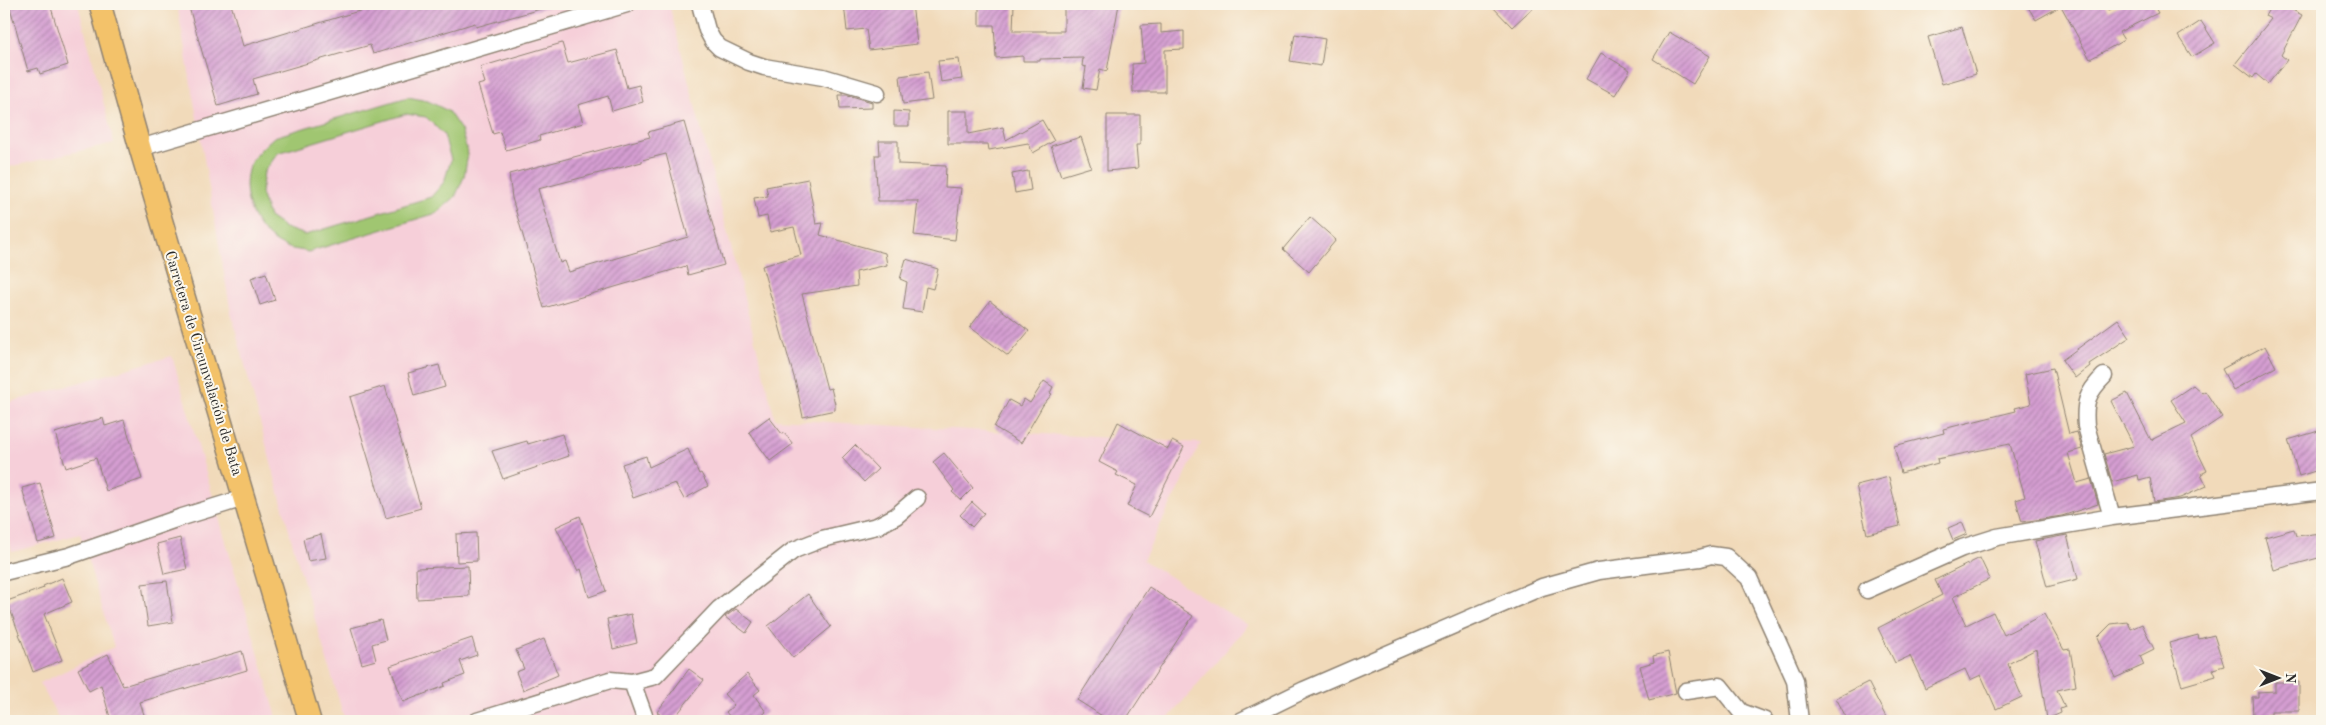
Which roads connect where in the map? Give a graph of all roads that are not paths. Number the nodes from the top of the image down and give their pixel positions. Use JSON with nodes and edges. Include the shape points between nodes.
{"nodes":[{"id":1,"x":100,"y":4,"type":"edge"},
{"id":2,"x":627,"y":4,"type":"edge"},
{"id":3,"x":700,"y":4,"type":"edge"},
{"id":4,"x":877,"y":93,"type":"dead end"},
{"id":5,"x":140,"y":148,"type":"junction"},
{"id":6,"x":2104,"y":376,"type":"dead end"},
{"id":7,"x":2322,"y":491,"type":"edge"},
{"id":8,"x":244,"y":498,"type":"junction"},
{"id":9,"x":917,"y":498,"type":"dead end"},
{"id":10,"x":2112,"y":517,"type":"junction"},
{"id":11,"x":4,"y":572,"type":"edge"},
{"id":12,"x":1867,"y":590,"type":"dead end"},
{"id":13,"x":632,"y":682,"type":"junction"},
{"id":14,"x":1686,"y":691,"type":"dead end"},
{"id":15,"x":310,"y":721,"type":"edge"},
{"id":16,"x":477,"y":721,"type":"edge"},
{"id":17,"x":646,"y":721,"type":"edge"},
{"id":18,"x":1241,"y":721,"type":"edge"},
{"id":19,"x":1764,"y":721,"type":"edge"},
{"id":20,"x":1800,"y":721,"type":"edge"}],
"edges":[{"from":1,"to":5,"type":"main road","name":"Carretera de Circunvalación de Bata"},
{"from":2,"to":5,"type":"street"},
{"from":3,"to":4,"type":"street","via":[[713,41],[728,51],[764,67],[823,77]]},
{"from":5,"to":8,"type":"main road","name":"Carretera de Circunvalación de Bata"},
{"from":6,"to":10,"type":"street","via":[[2090,389],[2085,413]]},
{"from":7,"to":10,"type":"street"},
{"from":8,"to":11,"type":"street","via":[[69,556]]},
{"from":8,"to":15,"type":"main road","name":"Carretera de Circunvalación de Bata"},
{"from":9,"to":13,"type":"street","via":[[896,516],[877,526],[822,538],[794,550],[719,609],[655,676]]},
{"from":10,"to":12,"type":"street","via":[[1997,537],[1962,548]]},
{"from":13,"to":16,"type":"street","via":[[610,680]]},
{"from":13,"to":17,"type":"street"},
{"from":14,"to":19,"type":"street","via":[[1720,686],[1741,712]]},
{"from":18,"to":20,"type":"street","via":[[1295,694],[1542,587],[1599,571],[1711,555],[1726,557],[1749,578],[1795,680]]}]}
